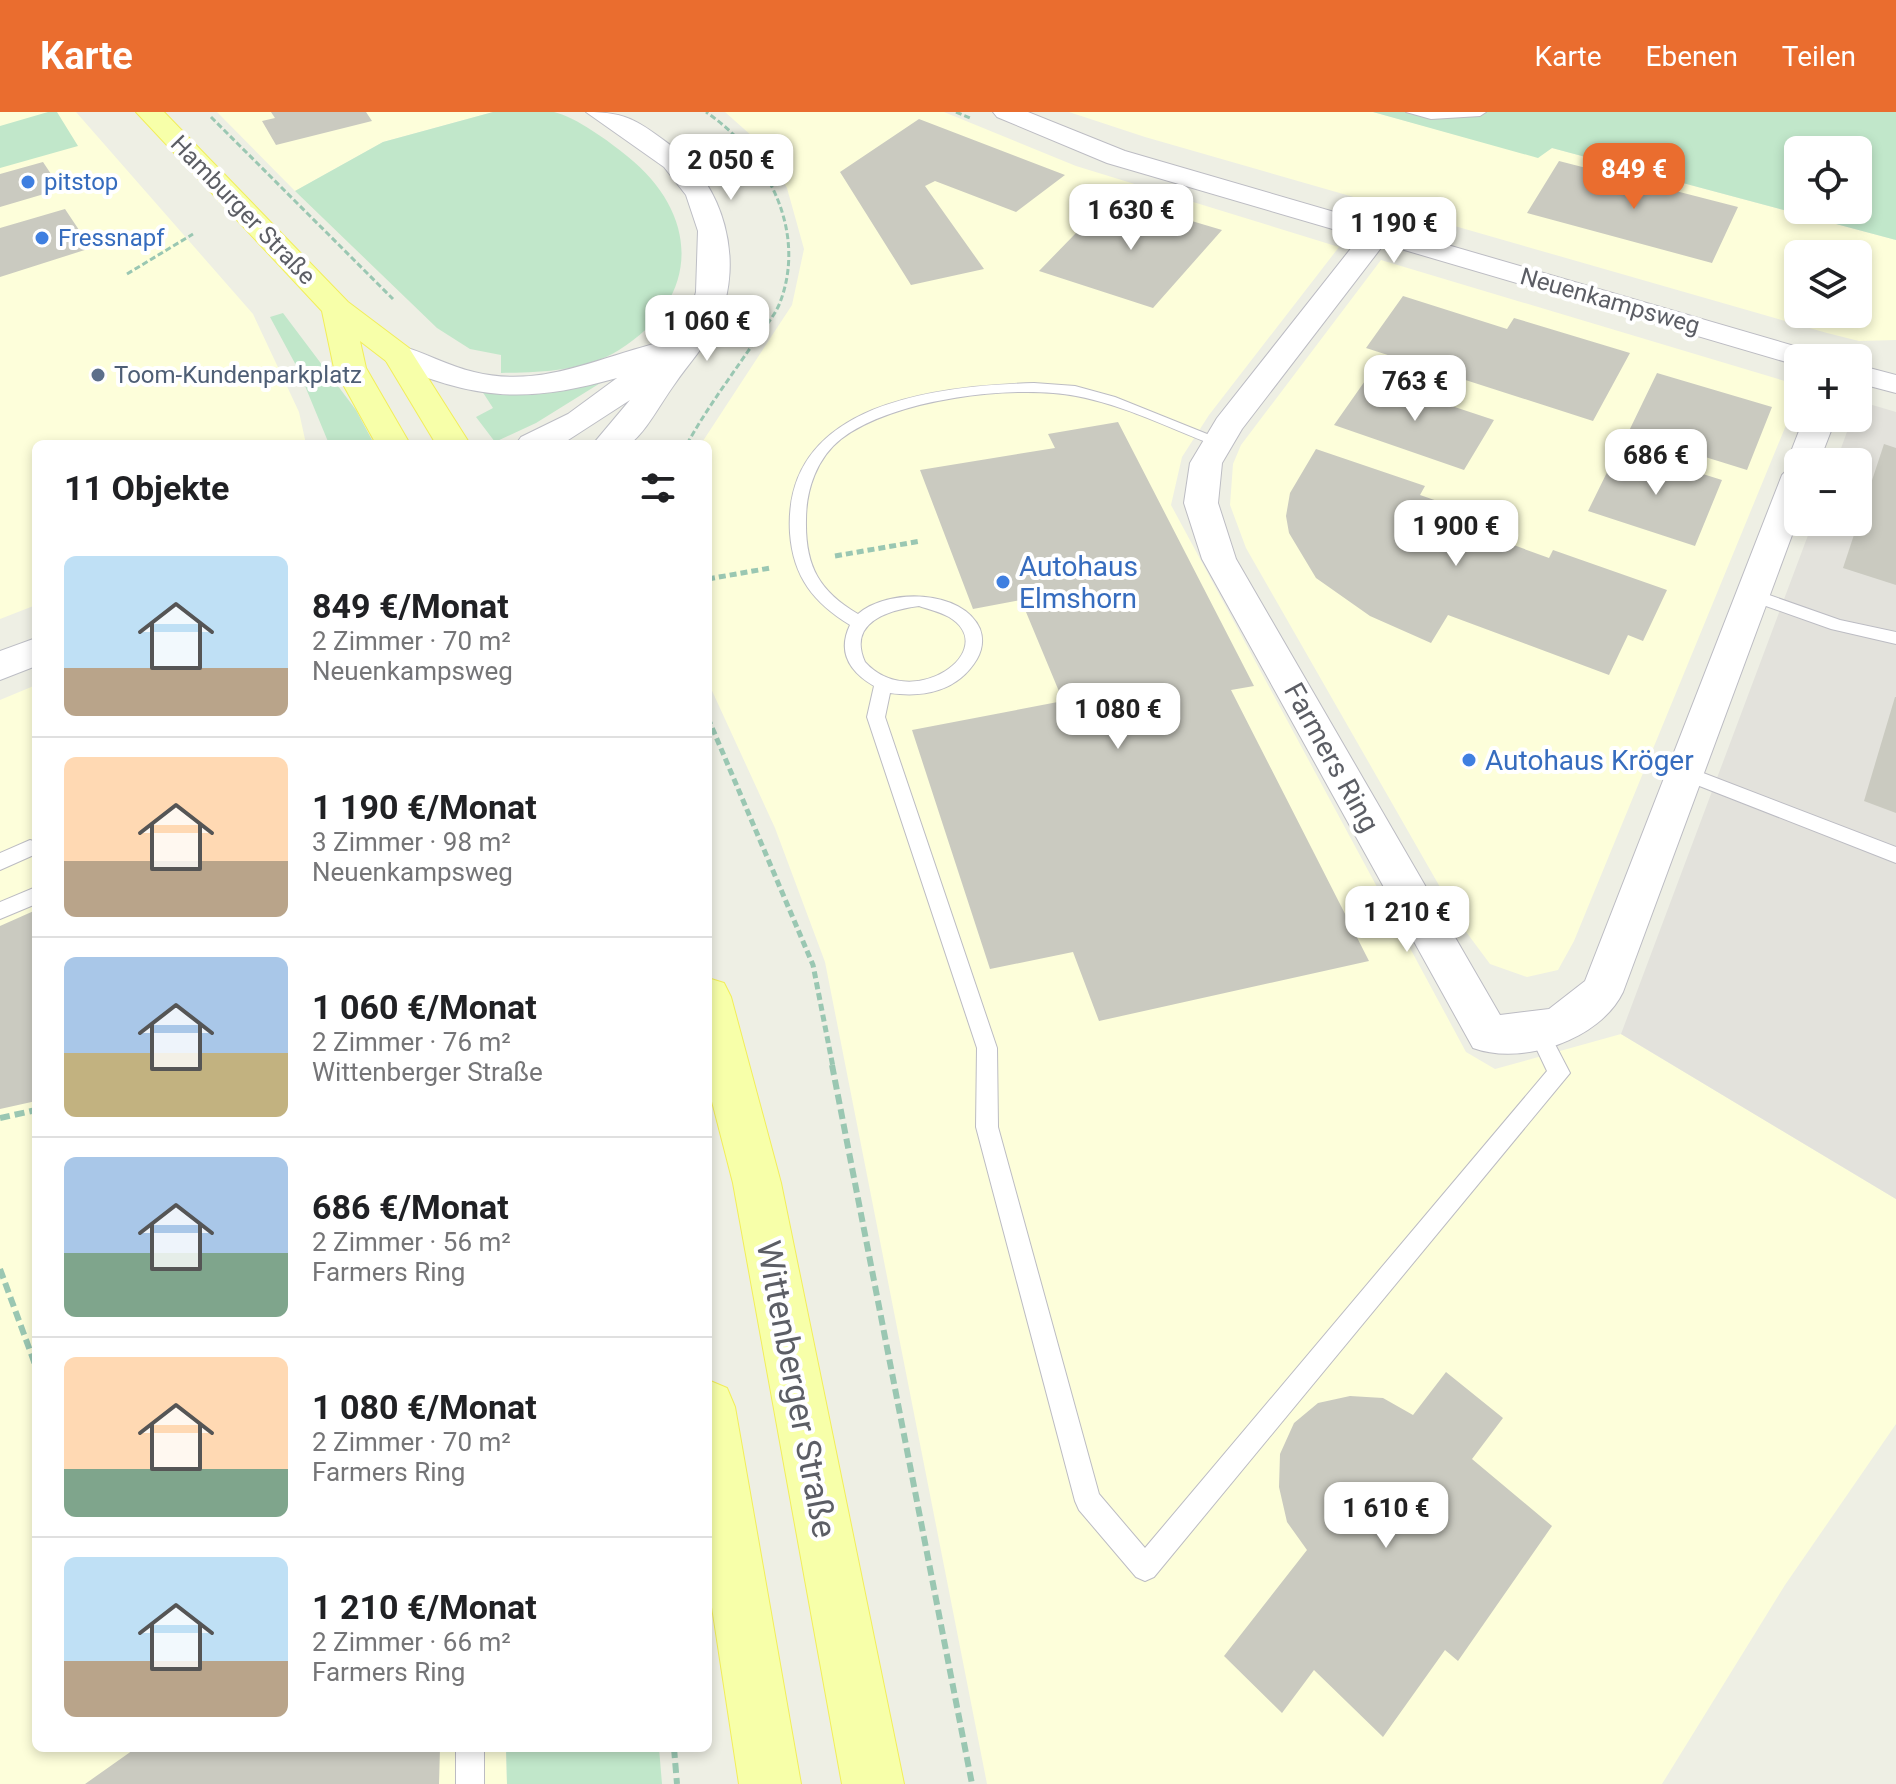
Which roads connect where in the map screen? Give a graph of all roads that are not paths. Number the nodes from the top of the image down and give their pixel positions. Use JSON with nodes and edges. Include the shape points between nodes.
{"nodes":[{"id":1,"x":149,"y":112,"type":"edge"},
{"id":2,"x":599,"y":112,"type":"edge"},
{"id":3,"x":1006,"y":112,"type":"edge"},
{"id":4,"x":1412,"y":112,"type":"edge"},
{"id":5,"x":1480,"y":112,"type":"edge"},
{"id":6,"x":631,"y":122,"type":"edge"},
{"id":7,"x":1378,"y":233,"type":"junction"},
{"id":8,"x":711,"y":267,"type":"junction"},
{"id":9,"x":337,"y":309,"type":"junction"},
{"id":10,"x":662,"y":351,"type":"junction"},
{"id":11,"x":1784,"y":352,"type":"edge"},
{"id":12,"x":398,"y":355,"type":"junction"},
{"id":13,"x":391,"y":440,"type":"edge"},
{"id":14,"x":451,"y":440,"type":"edge"},
{"id":15,"x":541,"y":440,"type":"edge"},
{"id":16,"x":618,"y":440,"type":"edge"},
{"id":17,"x":1219,"y":442,"type":"junction"},
{"id":18,"x":1784,"y":512,"type":"edge"},
{"id":19,"x":1752,"y":595,"type":"junction"},
{"id":20,"x":859,"y":623,"type":"junction"},
{"id":21,"x":1896,"y":638,"type":"edge"},
{"id":22,"x":32,"y":653,"type":"edge"},
{"id":23,"x":0,"y":666,"type":"edge"},
{"id":24,"x":883,"y":684,"type":"junction"},
{"id":25,"x":1685,"y":773,"type":"junction"},
{"id":26,"x":30,"y":848,"type":"dead end"},
{"id":27,"x":1896,"y":855,"type":"edge"},
{"id":28,"x":0,"y":862,"type":"edge"},
{"id":29,"x":32,"y":897,"type":"edge"},
{"id":30,"x":0,"y":911,"type":"edge"},
{"id":31,"x":712,"y":1012,"type":"edge"},
{"id":32,"x":1538,"y":1031,"type":"junction"},
{"id":33,"x":712,"y":1431,"type":"edge"},
{"id":34,"x":470,"y":1752,"type":"edge"},
{"id":35,"x":470,"y":1784,"type":"edge"},
{"id":36,"x":770,"y":1784,"type":"edge"},
{"id":37,"x":873,"y":1784,"type":"edge"}],
"edges":[{"from":1,"to":9,"type":"main road","name":"Hamburger Straße"},
{"from":2,"to":6,"type":"main road"},
{"from":3,"to":7,"type":"street","name":"Neuenkampsweg","via":[[1116,157]]},
{"from":4,"to":5,"type":"lane"},
{"from":6,"to":8,"type":"main road","via":[[674,161],[700,194],[713,231]]},
{"from":7,"to":11,"type":"street","name":"Neuenkampsweg"},
{"from":7,"to":17,"type":"street","name":"Farmers Ring"},
{"from":8,"to":10,"type":"main road"},
{"from":8,"to":16,"type":"main road","via":[[703,320]]},
{"from":9,"to":12,"type":"main road","name":"Hamburger Straße"},
{"from":9,"to":13,"type":"main road","name":"Hamburger Straße","via":[[350,368]]},
{"from":10,"to":12,"type":"main road","via":[[612,371],[507,387],[438,373]]},
{"from":10,"to":15,"type":"main road","via":[[628,386]]},
{"from":12,"to":14,"type":"main road","name":"Hamburger Straße"},
{"from":17,"to":20,"type":"lane","via":[[1078,391],[1049,388],[1014,387],[878,410],[821,447],[807,470],[798,502],[796,534],[808,573],[820,595]]},
{"from":17,"to":32,"type":"street","name":"Farmers Ring","via":[[1206,463],[1201,503],[1219,559],[1488,1035]]},
{"from":18,"to":19,"type":"street","name":"Farmers Ring"},
{"from":19,"to":21,"type":"lane","via":[[1837,625]]},
{"from":19,"to":25,"type":"street","name":"Farmers Ring"},
{"from":20,"to":24,"type":"lane","via":[[851,640],[853,657],[864,673]]},
{"from":20,"to":24,"type":"lane","via":[[896,602],[920,600],[962,616],[973,631],[976,648],[969,665],[954,678],[932,687]]},
{"from":22,"to":23,"type":"main road"},
{"from":24,"to":32,"type":"lane","via":[[876,717],[987,1048],[987,1127],[1088,1501],[1145,1568],[1559,1073]]},
{"from":25,"to":27,"type":"lane"},
{"from":25,"to":32,"type":"street","name":"Farmers Ring","via":[[1602,992],[1582,1015]]},
{"from":26,"to":28,"type":"lane"},
{"from":29,"to":30,"type":"lane"},
{"from":31,"to":37,"type":"main road","name":"Wittenberger Straße","via":[[757,1183]]},
{"from":33,"to":36,"type":"main road"},
{"from":34,"to":35,"type":"lane"}]}
